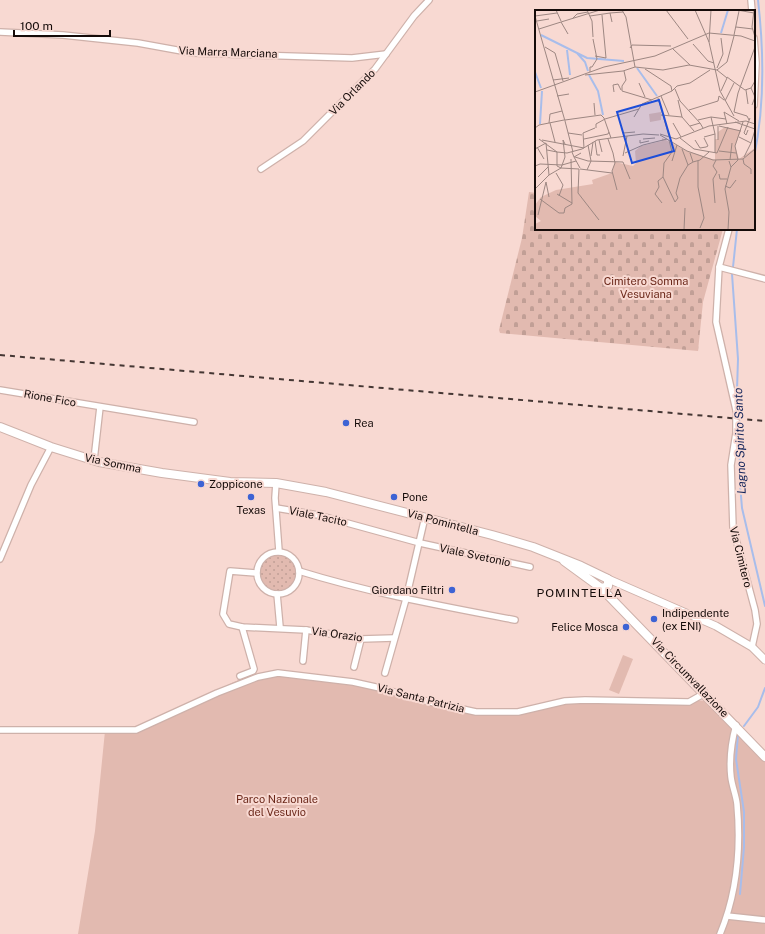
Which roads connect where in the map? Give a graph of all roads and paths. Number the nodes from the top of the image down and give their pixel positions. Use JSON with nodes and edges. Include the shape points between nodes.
{"nodes":[{"id":1,"x":429,"y":0,"type":"edge"},
{"id":2,"x":751,"y":0,"type":"edge"},
{"id":3,"x":752,"y":10,"type":"edge"},
{"id":4,"x":0,"y":32,"type":"edge"},
{"id":5,"x":755,"y":50,"type":"edge"},
{"id":6,"x":386,"y":54,"type":"junction"},
{"id":7,"x":755,"y":84,"type":"edge"},
{"id":8,"x":261,"y":169,"type":"dead end"},
{"id":9,"x":729,"y":230,"type":"edge"},
{"id":10,"x":719,"y":267,"type":"junction"},
{"id":11,"x":765,"y":279,"type":"edge"},
{"id":12,"x":0,"y":390,"type":"edge"},
{"id":13,"x":100,"y":407,"type":"junction"},
{"id":14,"x":194,"y":422,"type":"dead end"},
{"id":15,"x":0,"y":427,"type":"edge"},
{"id":16,"x":51,"y":447,"type":"junction"},
{"id":17,"x":94,"y":460,"type":"junction"},
{"id":18,"x":230,"y":482,"type":"joint"},
{"id":19,"x":276,"y":484,"type":"junction"},
{"id":20,"x":276,"y":508,"type":"junction"},
{"id":21,"x":425,"y":517,"type":"junction"},
{"id":22,"x":420,"y":543,"type":"junction"},
{"id":23,"x":280,"y":551,"type":"junction"},
{"id":24,"x":0,"y":559,"type":"edge"},
{"id":25,"x":530,"y":567,"type":"dead end"},
{"id":26,"x":299,"y":571,"type":"junction"},
{"id":27,"x":256,"y":573,"type":"junction"},
{"id":28,"x":604,"y":583,"type":"junction"},
{"id":29,"x":277,"y":594,"type":"junction"},
{"id":30,"x":406,"y":599,"type":"junction"},
{"id":31,"x":515,"y":620,"type":"dead end"},
{"id":32,"x":242,"y":627,"type":"junction"},
{"id":33,"x":280,"y":627,"type":"junction"},
{"id":34,"x":306,"y":630,"type":"junction"},
{"id":35,"x":394,"y":638,"type":"junction"},
{"id":36,"x":361,"y":639,"type":"junction"},
{"id":37,"x":752,"y":647,"type":"junction"},
{"id":38,"x":765,"y":660,"type":"edge"},
{"id":39,"x":303,"y":661,"type":"dead end"},
{"id":40,"x":354,"y":667,"type":"dead end"},
{"id":41,"x":385,"y":674,"type":"dead end"},
{"id":42,"x":240,"y":676,"type":"dead end"},
{"id":43,"x":705,"y":694,"type":"junction"},
{"id":44,"x":736,"y":725,"type":"junction"},
{"id":45,"x":0,"y":730,"type":"edge"},
{"id":46,"x":765,"y":757,"type":"edge"},
{"id":47,"x":727,"y":916,"type":"junction"},
{"id":48,"x":765,"y":920,"type":"edge"},
{"id":49,"x":720,"y":934,"type":"edge"}],
"edges":[{"from":1,"to":6,"type":"street","name":"Via Orlando"},
{"from":2,"to":3,"type":"street"},
{"from":4,"to":6,"type":"street","name":"Via Marra Marciana","via":[[62,35],[193,52],[352,58]]},
{"from":5,"to":7,"type":"street"},
{"from":6,"to":8,"type":"street","name":"Via Orlando","via":[[375,69],[303,141]]},
{"from":9,"to":10,"type":"street","name":"Via Cimitero"},
{"from":10,"to":11,"type":"street"},
{"from":10,"to":37,"type":"street","name":"Via Cimitero","via":[[716,322],[736,410],[736,434],[731,465],[733,528],[755,610],[757,624]]},
{"from":12,"to":13,"type":"street","name":"Rione Fico"},
{"from":13,"to":14,"type":"street","name":"Rione Fico"},
{"from":13,"to":17,"type":"street"},
{"from":15,"to":16,"type":"main road","name":"Via Somma"},
{"from":16,"to":17,"type":"main road","name":"Via Somma"},
{"from":16,"to":24,"type":"street","via":[[31,485]]},
{"from":17,"to":18,"type":"main road","name":"Via Somma"},
{"from":18,"to":19,"type":"main road","name":"Via Pomintella"},
{"from":19,"to":20,"type":"street"},
{"from":19,"to":21,"type":"main road","name":"Via Pomintella","via":[[326,492]]},
{"from":20,"to":22,"type":"street","name":"Viale Tacito","via":[[318,515]]},
{"from":20,"to":23,"type":"street"},
{"from":21,"to":22,"type":"street"},
{"from":21,"to":28,"type":"main road","name":"Via Pomintella","via":[[526,545],[581,566]]},
{"from":22,"to":25,"type":"street","name":"Viale Svetonio"},
{"from":22,"to":30,"type":"street"},
{"from":23,"to":26,"type":"street","via":[[291,556]]},
{"from":23,"to":27,"type":"street","via":[[266,555],[260,560]]},
{"from":26,"to":29,"type":"street","via":[[296,585]]},
{"from":26,"to":30,"type":"street"},
{"from":27,"to":29,"type":"street","via":[[260,585],[270,593]]},
{"from":27,"to":32,"type":"street","name":"Via Orazio","via":[[230,571],[223,614],[228,624]]},
{"from":28,"to":37,"type":"street","name":"Via Pomintella","via":[[624,585],[716,626]]},
{"from":28,"to":43,"type":"main road","name":"Via Circumvallazione","via":[[613,599]]},
{"from":29,"to":33,"type":"street"},
{"from":30,"to":31,"type":"street"},
{"from":30,"to":35,"type":"street"},
{"from":32,"to":33,"type":"street","name":"Via Orazio"},
{"from":32,"to":42,"type":"street","via":[[254,669]]},
{"from":33,"to":34,"type":"street","name":"Via Orazio"},
{"from":34,"to":36,"type":"street","name":"Via Orazio"},
{"from":34,"to":39,"type":"street"},
{"from":35,"to":36,"type":"street","name":"Via Orazio"},
{"from":35,"to":41,"type":"street"},
{"from":36,"to":40,"type":"street"},
{"from":37,"to":38,"type":"street","name":"Via Pomintella"},
{"from":43,"to":44,"type":"main road","name":"Via Circumvallazione"},
{"from":43,"to":45,"type":"street","name":"Via Santa Patrizia","via":[[689,702],[572,701],[518,712],[476,712],[353,682],[278,673],[258,677],[136,730]]},
{"from":44,"to":46,"type":"main road","name":"Via Circumvallazione"},
{"from":44,"to":47,"type":"street","via":[[730,757],[731,778],[737,802],[739,845],[734,887]]},
{"from":47,"to":48,"type":"street"},
{"from":47,"to":49,"type":"street"}]}
